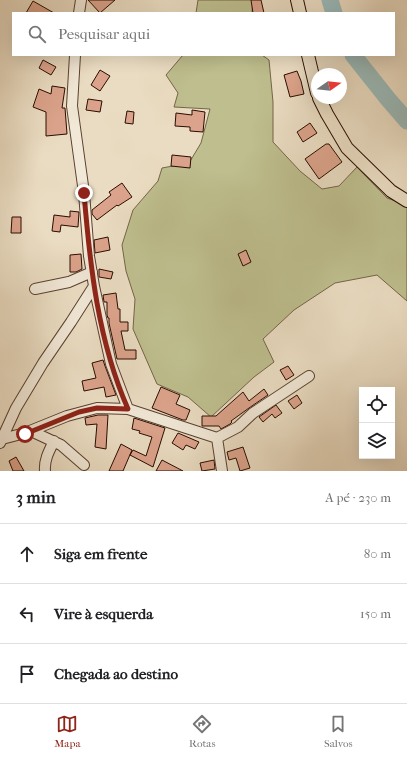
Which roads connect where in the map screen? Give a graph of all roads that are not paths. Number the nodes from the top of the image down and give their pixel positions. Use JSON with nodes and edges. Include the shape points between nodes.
{"nodes":[{"id":1,"x":81,"y":0,"type":"edge"},
{"id":2,"x":297,"y":0,"type":"edge"},
{"id":3,"x":79,"y":12,"type":"edge"},
{"id":4,"x":300,"y":12,"type":"edge"},
{"id":5,"x":75,"y":56,"type":"edge"},
{"id":6,"x":308,"y":56,"type":"edge"},
{"id":7,"x":311,"y":68,"type":"edge"},
{"id":8,"x":322,"y":104,"type":"edge"},
{"id":9,"x":407,"y":201,"type":"edge"},
{"id":10,"x":92,"y":272,"type":"junction"},
{"id":11,"x":94,"y":286,"type":"junction"},
{"id":12,"x":34,"y":289,"type":"dead end"},
{"id":13,"x":309,"y":376,"type":"dead end"},
{"id":14,"x":128,"y":409,"type":"junction"},
{"id":15,"x":31,"y":431,"type":"junction"},
{"id":16,"x":217,"y":438,"type":"junction"},
{"id":17,"x":1,"y":441,"type":"edge"},
{"id":18,"x":54,"y":441,"type":"junction"},
{"id":19,"x":84,"y":465,"type":"dead end"},
{"id":20,"x":45,"y":471,"type":"edge"},
{"id":21,"x":222,"y":471,"type":"edge"}],
"edges":[{"from":1,"to":3,"type":"street"},
{"from":2,"to":4,"type":"main road"},
{"from":5,"to":10,"type":"street","via":[[72,106]]},
{"from":6,"to":7,"type":"main road"},
{"from":8,"to":9,"type":"main road","via":[[347,148],[392,191]]},
{"from":10,"to":11,"type":"street"},
{"from":10,"to":12,"type":"street","via":[[69,282]]},
{"from":11,"to":14,"type":"street","via":[[111,364]]},
{"from":11,"to":17,"type":"street","via":[[16,408]]},
{"from":13,"to":16,"type":"street"},
{"from":14,"to":15,"type":"street","via":[[97,408],[79,412]]},
{"from":14,"to":16,"type":"street"},
{"from":15,"to":17,"type":"street"},
{"from":15,"to":18,"type":"street"},
{"from":16,"to":21,"type":"street"},
{"from":18,"to":19,"type":"street"},
{"from":18,"to":20,"type":"street","via":[[44,464]]}]}
